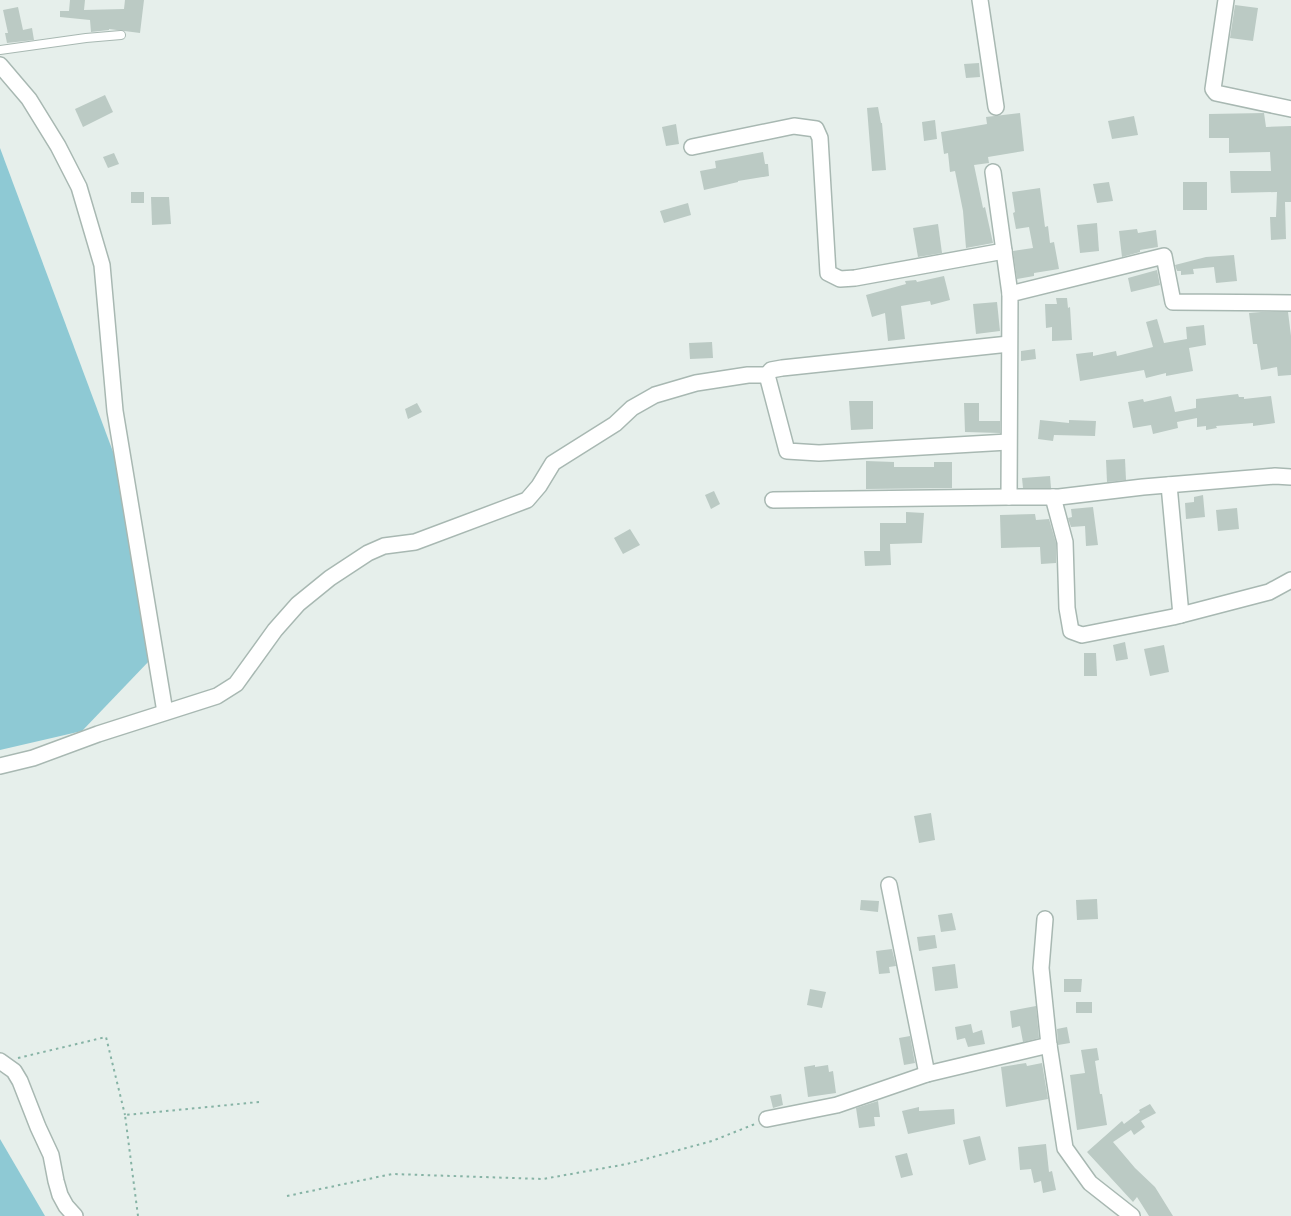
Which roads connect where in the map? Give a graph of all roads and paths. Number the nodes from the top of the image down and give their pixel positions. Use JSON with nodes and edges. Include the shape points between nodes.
{"nodes":[{"id":1,"x":980,"y":0,"type":"edge"},
{"id":2,"x":1226,"y":0,"type":"edge"},
{"id":3,"x":121,"y":35,"type":"dead end"},
{"id":4,"x":0,"y":50,"type":"edge"},
{"id":5,"x":0,"y":65,"type":"edge"},
{"id":6,"x":996,"y":107,"type":"dead end"},
{"id":7,"x":1291,"y":108,"type":"edge"},
{"id":8,"x":692,"y":147,"type":"dead end"},
{"id":9,"x":993,"y":172,"type":"dead end"},
{"id":10,"x":1004,"y":250,"type":"junction"},
{"id":11,"x":1010,"y":294,"type":"junction"},
{"id":12,"x":1291,"y":303,"type":"edge"},
{"id":13,"x":1009,"y":344,"type":"junction"},
{"id":14,"x":767,"y":375,"type":"junction"},
{"id":15,"x":1008,"y":442,"type":"junction"},
{"id":16,"x":1291,"y":477,"type":"edge"},
{"id":17,"x":1169,"y":485,"type":"junction"},
{"id":18,"x":1009,"y":497,"type":"junction"},
{"id":19,"x":1053,"y":498,"type":"junction"},
{"id":20,"x":773,"y":500,"type":"dead end"},
{"id":21,"x":1291,"y":580,"type":"edge"},
{"id":22,"x":1181,"y":615,"type":"junction"},
{"id":23,"x":165,"y":712,"type":"junction"},
{"id":24,"x":0,"y":766,"type":"edge"},
{"id":25,"x":889,"y":885,"type":"dead end"},
{"id":26,"x":1045,"y":919,"type":"dead end"},
{"id":27,"x":1049,"y":1045,"type":"junction"},
{"id":28,"x":1,"y":1061,"type":"edge"},
{"id":29,"x":927,"y":1074,"type":"junction"},
{"id":30,"x":259,"y":1102,"type":"dead end"},
{"id":31,"x":125,"y":1115,"type":"junction"},
{"id":32,"x":767,"y":1119,"type":"joint"},
{"id":33,"x":287,"y":1196,"type":"dead end"},
{"id":34,"x":76,"y":1216,"type":"edge"},
{"id":35,"x":138,"y":1216,"type":"edge"},
{"id":36,"x":1132,"y":1216,"type":"edge"}],
"edges":[{"from":1,"to":6,"type":"street"},
{"from":2,"to":7,"type":"street","via":[[1213,89],[1216,93]]},
{"from":3,"to":4,"type":"lane"},
{"from":5,"to":23,"type":"street","via":[[29,99],[75,179],[102,265],[115,411]]},
{"from":8,"to":10,"type":"street","via":[[794,126],[816,130],[820,138],[828,273],[840,279]]},
{"from":9,"to":10,"type":"street"},
{"from":10,"to":11,"type":"street"},
{"from":11,"to":12,"type":"street","via":[[1164,256],[1172,302]]},
{"from":11,"to":13,"type":"street"},
{"from":13,"to":14,"type":"street","via":[[782,368],[771,370]]},
{"from":13,"to":15,"type":"street"},
{"from":14,"to":15,"type":"street","via":[[787,452],[819,454]]},
{"from":14,"to":23,"type":"street","via":[[696,383],[655,395],[553,463],[527,500],[415,542],[384,546],[368,553],[298,604],[236,684],[217,696]]},
{"from":15,"to":18,"type":"street"},
{"from":16,"to":17,"type":"street"},
{"from":17,"to":19,"type":"street"},
{"from":17,"to":22,"type":"street"},
{"from":18,"to":19,"type":"street"},
{"from":18,"to":20,"type":"street"},
{"from":19,"to":22,"type":"street","via":[[1065,542],[1071,631],[1082,635]]},
{"from":21,"to":22,"type":"street","via":[[1270,592]]},
{"from":23,"to":24,"type":"street","via":[[33,758]]},
{"from":25,"to":29,"type":"street"},
{"from":26,"to":27,"type":"street","via":[[1041,968]]},
{"from":27,"to":29,"type":"street"},
{"from":27,"to":36,"type":"street","via":[[1064,1148],[1090,1183]]},
{"from":28,"to":31,"type":"path","via":[[106,1037]]},
{"from":28,"to":34,"type":"street","via":[[14,1071],[20,1081],[51,1154],[60,1195]]},
{"from":29,"to":32,"type":"street","via":[[837,1105]]},
{"from":30,"to":31,"type":"path"},
{"from":31,"to":35,"type":"path"},
{"from":32,"to":33,"type":"path","via":[[712,1141],[627,1164],[543,1179],[392,1174]]}]}
